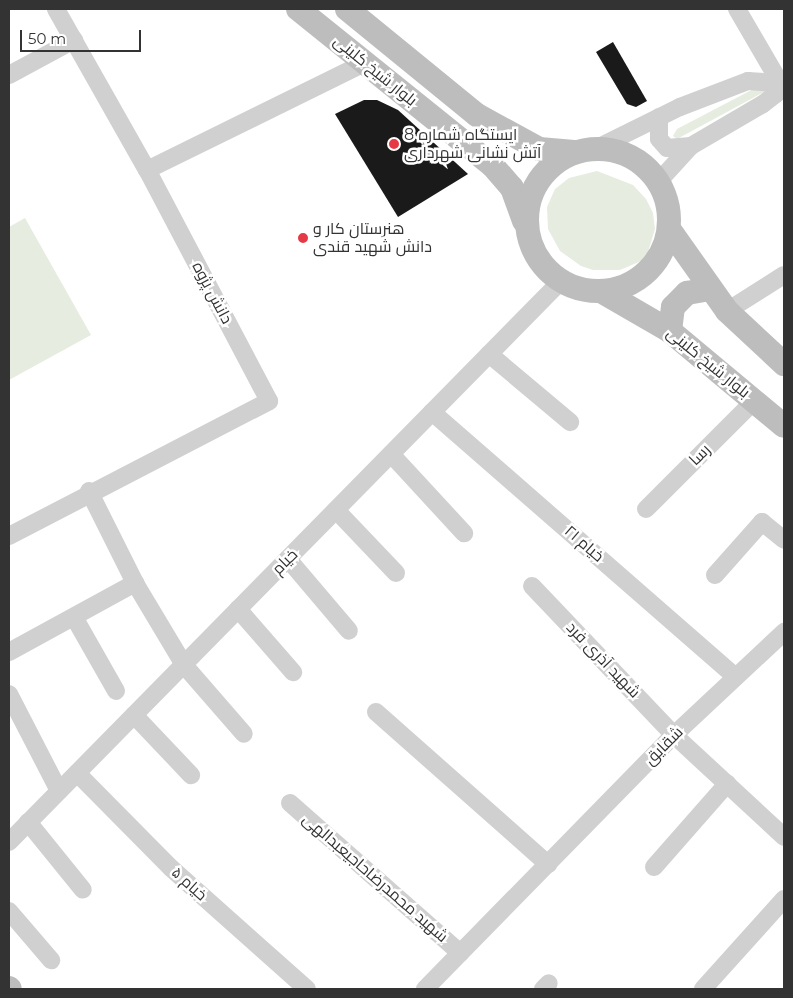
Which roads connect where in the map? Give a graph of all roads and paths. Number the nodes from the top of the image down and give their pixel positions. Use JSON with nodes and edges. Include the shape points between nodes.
{"nodes":[{"id":1,"x":56,"y":9,"type":"edge"},
{"id":2,"x":298,"y":9,"type":"edge"},
{"id":3,"x":348,"y":9,"type":"edge"},
{"id":4,"x":737,"y":9,"type":"edge"},
{"id":5,"x":74,"y":40,"type":"junction"},
{"id":6,"x":389,"y":43,"type":"junction"},
{"id":7,"x":364,"y":63,"type":"junction"},
{"id":8,"x":9,"y":75,"type":"edge"},
{"id":9,"x":782,"y":82,"type":"edge"},
{"id":10,"x":659,"y":117,"type":"junction"},
{"id":11,"x":690,"y":146,"type":"junction"},
{"id":12,"x":597,"y":148,"type":"junction"},
{"id":13,"x":574,"y":152,"type":"junction"},
{"id":14,"x":147,"y":170,"type":"junction"},
{"id":15,"x":659,"y":181,"type":"junction"},
{"id":16,"x":526,"y":224,"type":"junction"},
{"id":17,"x":669,"y":229,"type":"junction"},
{"id":18,"x":784,"y":275,"type":"edge"},
{"id":19,"x":560,"y":281,"type":"junction"},
{"id":20,"x":709,"y":289,"type":"junction"},
{"id":21,"x":601,"y":291,"type":"junction"},
{"id":22,"x":727,"y":311,"type":"junction"},
{"id":23,"x":670,"y":331,"type":"junction"},
{"id":24,"x":489,"y":354,"type":"junction"},
{"id":25,"x":784,"y":364,"type":"edge"},
{"id":26,"x":754,"y":401,"type":"junction"},
{"id":27,"x":432,"y":412,"type":"junction"},
{"id":28,"x":570,"y":422,"type":"dead end"},
{"id":29,"x":784,"y":426,"type":"edge"},
{"id":30,"x":391,"y":454,"type":"junction"},
{"id":31,"x":89,"y":492,"type":"junction"},
{"id":32,"x":646,"y":508,"type":"dead end"},
{"id":33,"x":336,"y":510,"type":"junction"},
{"id":34,"x":464,"y":532,"type":"dead end"},
{"id":35,"x":9,"y":536,"type":"edge"},
{"id":36,"x":784,"y":540,"type":"edge"},
{"id":37,"x":288,"y":559,"type":"junction"},
{"id":38,"x":396,"y":573,"type":"dead end"},
{"id":39,"x":715,"y":575,"type":"dead end"},
{"id":40,"x":135,"y":583,"type":"junction"},
{"id":41,"x":532,"y":586,"type":"dead end"},
{"id":42,"x":238,"y":609,"type":"junction"},
{"id":43,"x":74,"y":616,"type":"junction"},
{"id":44,"x":348,"y":631,"type":"dead end"},
{"id":45,"x":784,"y":632,"type":"edge"},
{"id":46,"x":9,"y":652,"type":"edge"},
{"id":47,"x":184,"y":665,"type":"junction"},
{"id":48,"x":293,"y":672,"type":"dead end"},
{"id":49,"x":736,"y":676,"type":"junction"},
{"id":50,"x":116,"y":691,"type":"dead end"},
{"id":51,"x":9,"y":694,"type":"edge"},
{"id":52,"x":376,"y":712,"type":"dead end"},
{"id":53,"x":134,"y":715,"type":"junction"},
{"id":54,"x":244,"y":734,"type":"dead end"},
{"id":55,"x":674,"y":735,"type":"junction"},
{"id":56,"x":77,"y":773,"type":"junction"},
{"id":57,"x":191,"y":775,"type":"dead end"},
{"id":58,"x":727,"y":784,"type":"junction"},
{"id":59,"x":59,"y":791,"type":"junction"},
{"id":60,"x":290,"y":804,"type":"dead end"},
{"id":61,"x":28,"y":822,"type":"junction"},
{"id":62,"x":780,"y":826,"type":"edge"},
{"id":63,"x":9,"y":842,"type":"edge"},
{"id":64,"x":548,"y":864,"type":"junction"},
{"id":65,"x":654,"y":868,"type":"dead end"},
{"id":66,"x":83,"y":890,"type":"dead end"},
{"id":67,"x":784,"y":899,"type":"edge"},
{"id":68,"x":9,"y":911,"type":"edge"},
{"id":69,"x":460,"y":953,"type":"junction"},
{"id":70,"x":51,"y":960,"type":"dead end"},
{"id":71,"x":307,"y":989,"type":"edge"},
{"id":72,"x":425,"y":989,"type":"edge"},
{"id":73,"x":703,"y":989,"type":"edge"}],
"edges":[{"from":1,"to":5,"type":"street","name":"دانش پژوه"},
{"from":2,"to":7,"type":"main road","name":"بلوار شیخ کلینی"},
{"from":3,"to":6,"type":"main road","name":"بلوار شیخ کلینی"},
{"from":4,"to":9,"type":"street"},
{"from":5,"to":8,"type":"street"},
{"from":5,"to":14,"type":"street","name":"دانش پژوه"},
{"from":6,"to":7,"type":"main road"},
{"from":6,"to":13,"type":"main road","name":"بلوار شیخ کلینی","via":[[477,115],[539,149]]},
{"from":7,"to":14,"type":"street"},
{"from":7,"to":16,"type":"main road","name":"بلوار شیخ کلینی","via":[[492,165],[512,188]]},
{"from":9,"to":10,"type":"street","via":[[748,81]]},
{"from":9,"to":11,"type":"street","via":[[776,94],[763,104]]},
{"from":10,"to":11,"type":"street","via":[[659,139],[667,148]]},
{"from":10,"to":12,"type":"street"},
{"from":11,"to":15,"type":"street"},
{"from":12,"to":13,"type":"main road"},
{"from":12,"to":15,"type":"main road","via":[[621,152],[643,163]]},
{"from":13,"to":16,"type":"main road","via":[[553,163],[537,180],[528,201]]},
{"from":14,"to":31,"type":"street","name":"دانش پژوه","via":[[270,401]]},
{"from":15,"to":17,"type":"main road","via":[[668,204]]},
{"from":16,"to":19,"type":"main road","via":[[531,247],[543,266]]},
{"from":17,"to":20,"type":"main road"},
{"from":17,"to":21,"type":"main road","via":[[661,254],[644,274],[621,288]]},
{"from":18,"to":22,"type":"street"},
{"from":19,"to":21,"type":"main road","via":[[580,289]]},
{"from":19,"to":24,"type":"street","name":"خیام"},
{"from":20,"to":22,"type":"main road"},
{"from":20,"to":23,"type":"main road","via":[[687,294],[673,307]]},
{"from":21,"to":23,"type":"main road","name":"بلوار شیخ کلینی"},
{"from":22,"to":25,"type":"main road"},
{"from":23,"to":26,"type":"main road","name":"بلوار شیخ کلینی"},
{"from":24,"to":27,"type":"street","name":"خیام"},
{"from":24,"to":28,"type":"street"},
{"from":26,"to":29,"type":"main road","name":"بلوار شیخ کلینی"},
{"from":26,"to":32,"type":"street","name":"رسا"},
{"from":27,"to":30,"type":"street","name":"خیام"},
{"from":27,"to":49,"type":"street","name":"خیام ۲۱"},
{"from":30,"to":33,"type":"street","name":"خیام"},
{"from":30,"to":34,"type":"street"},
{"from":31,"to":35,"type":"street"},
{"from":31,"to":40,"type":"street"},
{"from":33,"to":37,"type":"street","name":"خیام"},
{"from":33,"to":38,"type":"street"},
{"from":36,"to":39,"type":"street","via":[[762,522]]},
{"from":37,"to":42,"type":"street","name":"خیام"},
{"from":37,"to":44,"type":"street"},
{"from":40,"to":43,"type":"street"},
{"from":40,"to":47,"type":"street"},
{"from":41,"to":55,"type":"street","name":"شهید آذری فرد"},
{"from":42,"to":47,"type":"street","name":"خیام"},
{"from":42,"to":48,"type":"street"},
{"from":43,"to":46,"type":"street"},
{"from":43,"to":50,"type":"street"},
{"from":45,"to":49,"type":"street","name":"شقایق"},
{"from":47,"to":53,"type":"street","name":"خیام"},
{"from":47,"to":54,"type":"street"},
{"from":49,"to":55,"type":"street","name":"شقایق"},
{"from":51,"to":59,"type":"street"},
{"from":52,"to":64,"type":"street"},
{"from":53,"to":56,"type":"street","name":"خیام"},
{"from":53,"to":57,"type":"street"},
{"from":55,"to":58,"type":"street","name":"شهید آذری فرد"},
{"from":55,"to":64,"type":"street","name":"شقایق"},
{"from":56,"to":59,"type":"street","name":"خیام"},
{"from":56,"to":71,"type":"street","name":"خیام ۵","via":[[171,868]]},
{"from":58,"to":62,"type":"street","name":"شهید آذری فرد"},
{"from":58,"to":65,"type":"street"},
{"from":59,"to":61,"type":"street","name":"خیام"},
{"from":60,"to":69,"type":"street","name":"شهید محمدرضاحاجیعبدالهی"},
{"from":61,"to":63,"type":"street","name":"خیام"},
{"from":61,"to":66,"type":"street"},
{"from":64,"to":69,"type":"street","name":"شقایق"},
{"from":67,"to":73,"type":"street"},
{"from":68,"to":70,"type":"street"},
{"from":69,"to":72,"type":"street","name":"شقایق"}]}
